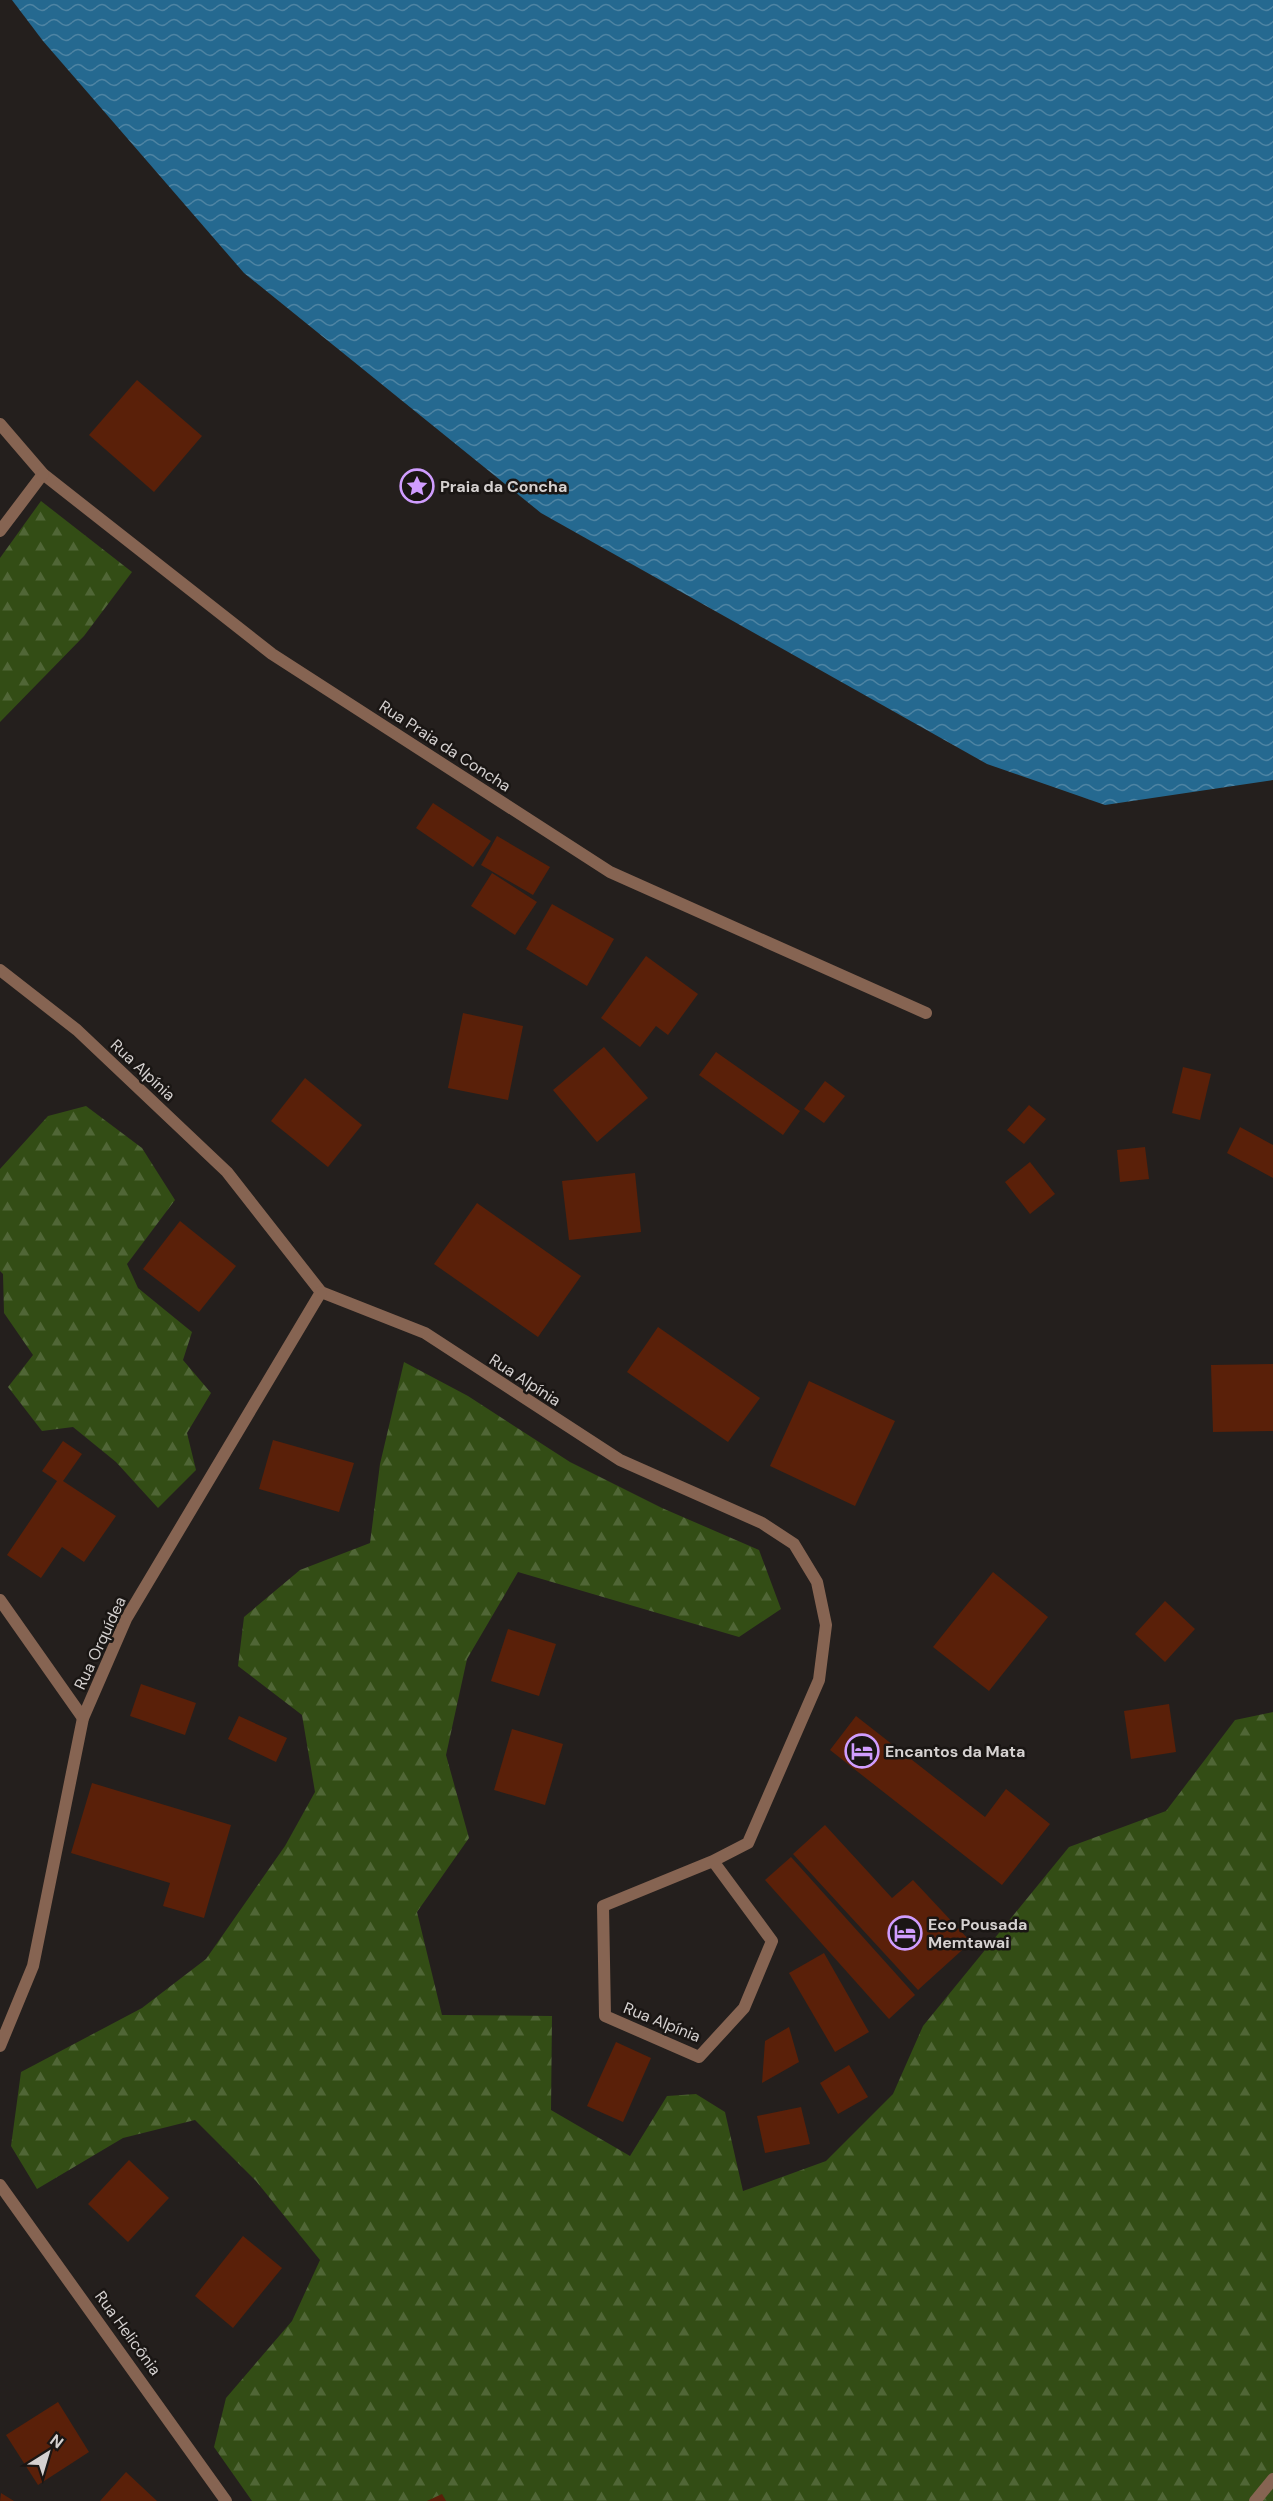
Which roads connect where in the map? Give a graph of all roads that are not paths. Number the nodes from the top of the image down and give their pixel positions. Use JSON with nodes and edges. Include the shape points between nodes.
{"nodes":[{"id":1,"x":0,"y":424,"type":"edge"},
{"id":2,"x":43,"y":474,"type":"junction"},
{"id":3,"x":0,"y":531,"type":"edge"},
{"id":4,"x":0,"y":970,"type":"edge"},
{"id":5,"x":926,"y":1013,"type":"dead end"},
{"id":6,"x":321,"y":1292,"type":"junction"},
{"id":7,"x":0,"y":1600,"type":"edge"},
{"id":8,"x":83,"y":1718,"type":"junction"},
{"id":9,"x":713,"y":1861,"type":"junction"},
{"id":10,"x":0,"y":2046,"type":"edge"},
{"id":11,"x":0,"y":2185,"type":"edge"},
{"id":12,"x":1273,"y":2479,"type":"edge"},
{"id":13,"x":226,"y":2501,"type":"edge"},
{"id":14,"x":1255,"y":2501,"type":"edge"}],
"edges":[{"from":1,"to":2,"type":"street","name":"Rua Praia da Concha"},
{"from":2,"to":3,"type":"street"},
{"from":2,"to":5,"type":"street","name":"Rua Praia da Concha","via":[[272,654],[610,872]]},
{"from":4,"to":6,"type":"street","name":"Rua Alpínia","via":[[77,1030],[227,1172]]},
{"from":6,"to":8,"type":"street","name":"Rua Orquídea","via":[[126,1619]]},
{"from":6,"to":9,"type":"street","name":"Rua Alpínia","via":[[425,1333],[620,1460],[762,1523],[794,1544],[817,1582],[826,1625],[819,1680],[748,1843]]},
{"from":7,"to":8,"type":"street"},
{"from":8,"to":10,"type":"street","name":"Rua Orquídea","via":[[33,1966]]},
{"from":9,"to":9,"type":"street","name":"Rua Alpínia","via":[[603,1906],[605,2016],[699,2057],[744,2008],[772,1941]]},
{"from":11,"to":13,"type":"street","name":"Rua Helicônia"},
{"from":12,"to":14,"type":"street"}]}
